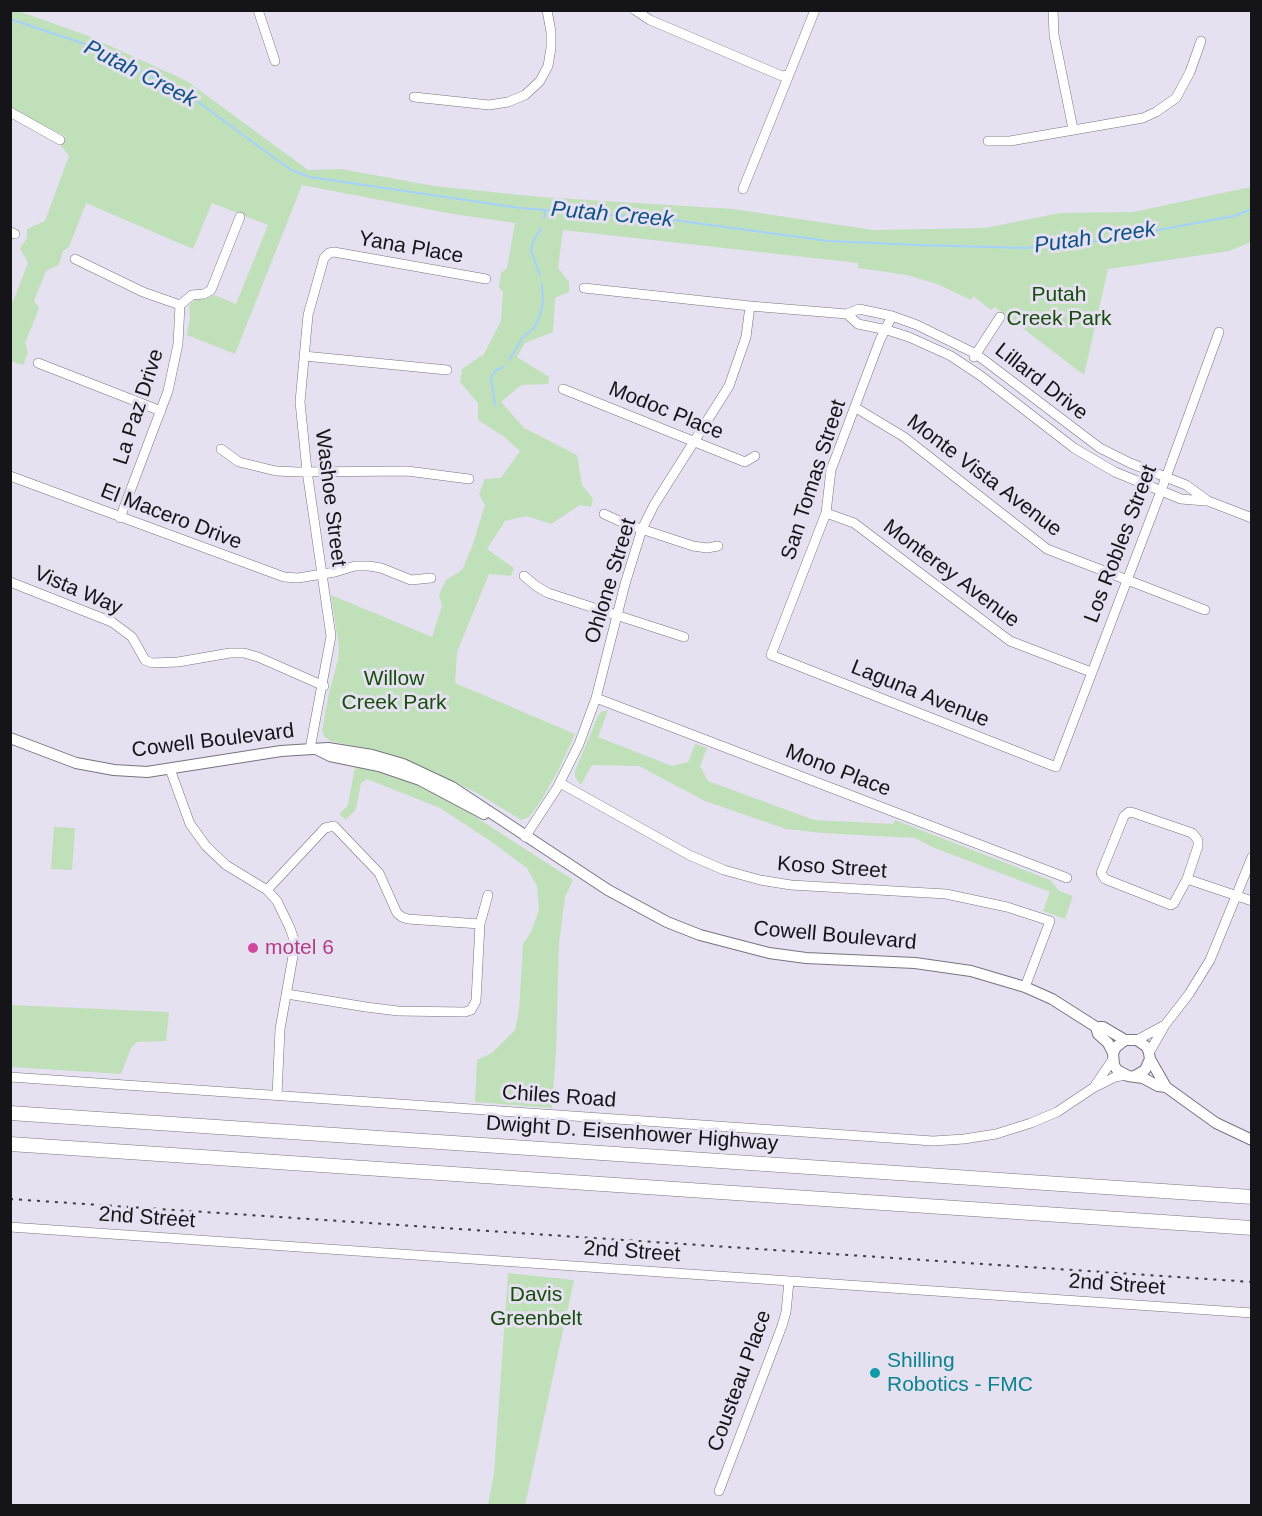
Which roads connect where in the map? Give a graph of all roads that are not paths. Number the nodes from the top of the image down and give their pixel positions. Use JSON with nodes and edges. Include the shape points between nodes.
{"nodes":[{"id":1,"x":258,"y":10,"type":"edge"},
{"id":2,"x":547,"y":10,"type":"edge"},
{"id":3,"x":635,"y":10,"type":"edge"},
{"id":4,"x":815,"y":10,"type":"edge"},
{"id":5,"x":1053,"y":10,"type":"edge"},
{"id":6,"x":1201,"y":41,"type":"dead end"},
{"id":7,"x":275,"y":61,"type":"dead end"},
{"id":8,"x":789,"y":75,"type":"junction"},
{"id":9,"x":414,"y":97,"type":"dead end"},
{"id":10,"x":10,"y":112,"type":"edge"},
{"id":11,"x":1073,"y":129,"type":"junction"},
{"id":12,"x":60,"y":140,"type":"dead end"},
{"id":13,"x":987,"y":141,"type":"dead end"},
{"id":14,"x":743,"y":189,"type":"dead end"},
{"id":15,"x":240,"y":217,"type":"dead end"},
{"id":16,"x":328,"y":253,"type":"joint"},
{"id":17,"x":75,"y":259,"type":"dead end"},
{"id":18,"x":486,"y":279,"type":"dead end"},
{"id":19,"x":584,"y":288,"type":"dead end"},
{"id":20,"x":180,"y":305,"type":"junction"},
{"id":21,"x":750,"y":306,"type":"junction"},
{"id":22,"x":847,"y":314,"type":"junction"},
{"id":23,"x":891,"y":316,"type":"junction"},
{"id":24,"x":1000,"y":317,"type":"dead end"},
{"id":25,"x":887,"y":330,"type":"junction"},
{"id":26,"x":1219,"y":332,"type":"dead end"},
{"id":27,"x":937,"y":333,"type":"junction"},
{"id":28,"x":931,"y":346,"type":"junction"},
{"id":29,"x":976,"y":354,"type":"junction"},
{"id":30,"x":304,"y":356,"type":"junction"},
{"id":31,"x":38,"y":363,"type":"dead end"},
{"id":32,"x":968,"y":367,"type":"junction"},
{"id":33,"x":447,"y":370,"type":"dead end"},
{"id":34,"x":563,"y":389,"type":"dead end"},
{"id":35,"x":856,"y":408,"type":"junction"},
{"id":36,"x":161,"y":411,"type":"junction"},
{"id":37,"x":1062,"y":421,"type":"junction"},
{"id":38,"x":1053,"y":432,"type":"junction"},
{"id":39,"x":695,"y":442,"type":"junction"},
{"id":40,"x":221,"y":448,"type":"dead end"},
{"id":41,"x":756,"y":456,"type":"dead end"},
{"id":42,"x":307,"y":471,"type":"junction"},
{"id":43,"x":10,"y":476,"type":"edge"},
{"id":44,"x":1166,"y":477,"type":"junction"},
{"id":45,"x":469,"y":479,"type":"dead end"},
{"id":46,"x":1161,"y":491,"type":"junction"},
{"id":47,"x":1208,"y":501,"type":"junction"},
{"id":48,"x":826,"y":513,"type":"junction"},
{"id":49,"x":604,"y":514,"type":"dead end"},
{"id":50,"x":120,"y":518,"type":"junction"},
{"id":51,"x":1251,"y":518,"type":"edge"},
{"id":52,"x":642,"y":529,"type":"junction"},
{"id":53,"x":718,"y":546,"type":"dead end"},
{"id":54,"x":321,"y":574,"type":"junction"},
{"id":55,"x":524,"y":576,"type":"dead end"},
{"id":56,"x":430,"y":578,"type":"dead end"},
{"id":57,"x":1127,"y":581,"type":"junction"},
{"id":58,"x":10,"y":582,"type":"edge"},
{"id":59,"x":1205,"y":610,"type":"dead end"},
{"id":60,"x":617,"y":615,"type":"junction"},
{"id":61,"x":684,"y":637,"type":"dead end"},
{"id":62,"x":771,"y":655,"type":"joint"},
{"id":63,"x":1091,"y":672,"type":"junction"},
{"id":64,"x":324,"y":686,"type":"junction"},
{"id":65,"x":596,"y":698,"type":"junction"},
{"id":66,"x":10,"y":738,"type":"edge"},
{"id":67,"x":314,"y":749,"type":"junction"},
{"id":68,"x":1056,"y":767,"type":"joint"},
{"id":69,"x":170,"y":769,"type":"junction"},
{"id":70,"x":560,"y":783,"type":"junction"},
{"id":71,"x":525,"y":837,"type":"junction"},
{"id":72,"x":1251,"y":857,"type":"edge"},
{"id":73,"x":1067,"y":878,"type":"dead end"},
{"id":74,"x":1187,"y":879,"type":"junction"},
{"id":75,"x":267,"y":890,"type":"junction"},
{"id":76,"x":488,"y":895,"type":"dead end"},
{"id":77,"x":1236,"y":896,"type":"junction"},
{"id":78,"x":1251,"y":901,"type":"edge"},
{"id":79,"x":480,"y":924,"type":"junction"},
{"id":80,"x":1025,"y":987,"type":"junction"},
{"id":81,"x":287,"y":994,"type":"junction"},
{"id":82,"x":1165,"y":1025,"type":"junction"},
{"id":83,"x":1096,"y":1027,"type":"junction"},
{"id":84,"x":1125,"y":1040,"type":"junction"},
{"id":85,"x":1137,"y":1040,"type":"junction"},
{"id":86,"x":1113,"y":1056,"type":"junction"},
{"id":87,"x":1150,"y":1056,"type":"junction"},
{"id":88,"x":1130,"y":1076,"type":"junction"},
{"id":89,"x":10,"y":1077,"type":"edge"},
{"id":90,"x":1166,"y":1087,"type":"junction"},
{"id":91,"x":1094,"y":1088,"type":"junction"},
{"id":92,"x":277,"y":1095,"type":"junction"},
{"id":93,"x":10,"y":1113,"type":"edge"},
{"id":94,"x":1251,"y":1140,"type":"edge"},
{"id":95,"x":10,"y":1144,"type":"edge"},
{"id":96,"x":1251,"y":1197,"type":"edge"},
{"id":97,"x":10,"y":1227,"type":"edge"},
{"id":98,"x":1251,"y":1228,"type":"edge"},
{"id":99,"x":789,"y":1281,"type":"junction"},
{"id":100,"x":1251,"y":1313,"type":"edge"},
{"id":101,"x":719,"y":1491,"type":"dead end"}],
"edges":[{"from":1,"to":7,"type":"street"},
{"from":2,"to":9,"type":"street","via":[[551,32],[548,66],[540,81],[525,94],[489,105]]},
{"from":3,"to":8,"type":"street","via":[[672,30],[782,76]]},
{"from":4,"to":8,"type":"street"},
{"from":5,"to":11,"type":"street","via":[[1054,35]]},
{"from":6,"to":11,"type":"street","via":[[1184,85],[1168,105],[1143,118]]},
{"from":8,"to":14,"type":"street"},
{"from":10,"to":12,"type":"street"},
{"from":11,"to":13,"type":"street","via":[[1010,141]]},
{"from":15,"to":20,"type":"street","via":[[211,290],[192,295]]},
{"from":16,"to":18,"type":"street","name":"Yana Place"},
{"from":16,"to":30,"type":"street","name":"Washoe Street","via":[[308,315]]},
{"from":17,"to":20,"type":"street"},
{"from":19,"to":21,"type":"street","name":"Lillard Drive"},
{"from":20,"to":36,"type":"street","name":"La Paz Drive","via":[[174,367]]},
{"from":21,"to":22,"type":"street","name":"Lillard Drive"},
{"from":21,"to":39,"type":"street","name":"Ohlone Street","via":[[736,369]]},
{"from":22,"to":23,"type":"street","name":"Lillard Drive","via":[[859,309]]},
{"from":22,"to":25,"type":"street","name":"Lillard Drive","via":[[858,324]]},
{"from":23,"to":25,"type":"street","name":"San Tomas Street"},
{"from":23,"to":27,"type":"street","name":"Lillard Drive"},
{"from":24,"to":29,"type":"street"},
{"from":25,"to":28,"type":"street","name":"Lillard Drive"},
{"from":25,"to":35,"type":"street","name":"San Tomas Street"},
{"from":26,"to":44,"type":"street","name":"Los Robles Street"},
{"from":27,"to":28,"type":"street"},
{"from":27,"to":29,"type":"street","name":"Lillard Drive"},
{"from":28,"to":32,"type":"street","name":"Lillard Drive"},
{"from":29,"to":32,"type":"street"},
{"from":29,"to":37,"type":"street","name":"Lillard Drive"},
{"from":30,"to":33,"type":"street"},
{"from":30,"to":42,"type":"street","name":"Washoe Street","via":[[300,402]]},
{"from":31,"to":36,"type":"street"},
{"from":32,"to":38,"type":"street","name":"Lillard Drive"},
{"from":34,"to":39,"type":"street","name":"Modoc Place"},
{"from":35,"to":48,"type":"street","name":"San Tomas Street","via":[[831,470]]},
{"from":35,"to":57,"type":"street","name":"Monte Vista Avenue","via":[[904,437],[1047,549]]},
{"from":36,"to":50,"type":"street","name":"La Paz Drive"},
{"from":37,"to":38,"type":"street"},
{"from":37,"to":44,"type":"street","name":"Lillard Drive","via":[[1118,458]]},
{"from":38,"to":46,"type":"street","name":"Lillard Drive","via":[[1099,464]]},
{"from":39,"to":41,"type":"street","name":"Modoc Place","via":[[745,462]]},
{"from":39,"to":52,"type":"street","name":"Ohlone Street"},
{"from":40,"to":42,"type":"street","via":[[239,462],[257,467]]},
{"from":42,"to":45,"type":"street","via":[[407,471]]},
{"from":42,"to":54,"type":"street","name":"Washoe Street"},
{"from":43,"to":50,"type":"street","name":"El Macero Drive"},
{"from":44,"to":46,"type":"street","name":"Los Robles Street"},
{"from":44,"to":47,"type":"street","name":"Lillard Drive"},
{"from":46,"to":47,"type":"street","name":"Lillard Drive","via":[[1181,499]]},
{"from":46,"to":57,"type":"street","name":"Los Robles Street"},
{"from":47,"to":51,"type":"street","name":"Lillard Drive"},
{"from":48,"to":62,"type":"street","name":"San Tomas Street"},
{"from":48,"to":63,"type":"street","name":"Monterey Avenue","via":[[854,523],[1010,641]]},
{"from":49,"to":52,"type":"street"},
{"from":50,"to":54,"type":"street","name":"El Macero Drive","via":[[277,576]]},
{"from":52,"to":53,"type":"street","via":[[693,546]]},
{"from":52,"to":60,"type":"street","name":"Ohlone Street"},
{"from":54,"to":56,"type":"street","name":"El Macero Drive","via":[[369,566],[411,580]]},
{"from":54,"to":64,"type":"street","name":"Washoe Street","via":[[331,636]]},
{"from":55,"to":60,"type":"street","via":[[548,593]]},
{"from":57,"to":59,"type":"street","name":"Monte Vista Avenue"},
{"from":57,"to":63,"type":"street","name":"Los Robles Street"},
{"from":58,"to":64,"type":"street","name":"Vista Way","via":[[112,622],[132,637],[145,660],[152,663],[244,653]]},
{"from":60,"to":61,"type":"street"},
{"from":60,"to":65,"type":"street","name":"Ohlone Street"},
{"from":62,"to":68,"type":"street","name":"Laguna Avenue"},
{"from":63,"to":68,"type":"street","name":"Los Robles Street"},
{"from":64,"to":67,"type":"street","name":"Washoe Street"},
{"from":65,"to":70,"type":"street","name":"Ohlone Street"},
{"from":65,"to":73,"type":"street","name":"Mono Place"},
{"from":66,"to":69,"type":"main road","name":"Cowell Boulevard","via":[[91,766],[147,772]]},
{"from":67,"to":69,"type":"main road","name":"Cowell Boulevard","via":[[227,758]]},
{"from":67,"to":71,"type":"main road","name":"Cowell Boulevard","via":[[420,780]]},
{"from":69,"to":75,"type":"street","via":[[190,824],[206,846],[226,865]]},
{"from":70,"to":71,"type":"street","name":"Ohlone Street"},
{"from":70,"to":80,"type":"street","name":"Koso Street","via":[[689,855],[724,870],[791,885],[946,894],[1050,921]]},
{"from":71,"to":80,"type":"main road","name":"Cowell Boulevard","via":[[639,908],[734,946],[806,958],[944,965]]},
{"from":72,"to":77,"type":"street"},
{"from":74,"to":74,"type":"street","via":[[1198,840],[1192,834],[1129,812],[1124,816],[1101,873],[1105,879],[1171,905]]},
{"from":74,"to":77,"type":"street"},
{"from":75,"to":79,"type":"street","via":[[325,828],[334,826],[379,873],[397,913],[408,919]]},
{"from":75,"to":81,"type":"street","via":[[285,915],[294,940]]},
{"from":76,"to":79,"type":"street"},
{"from":77,"to":78,"type":"street"},
{"from":77,"to":82,"type":"street","via":[[1210,960]]},
{"from":79,"to":81,"type":"street","via":[[476,1001],[471,1010],[398,1011]]},
{"from":80,"to":83,"type":"main road","name":"Cowell Boulevard"},
{"from":81,"to":92,"type":"street","via":[[280,1029]]},
{"from":82,"to":85,"type":"street"},
{"from":82,"to":87,"type":"street"},
{"from":83,"to":84,"type":"main road","name":"Cowell Boulevard"},
{"from":83,"to":86,"type":"main road","name":"Cowell Boulevard"},
{"from":84,"to":85,"type":"main road"},
{"from":84,"to":86,"type":"main road"},
{"from":85,"to":87,"type":"main road","via":[[1147,1047]]},
{"from":86,"to":88,"type":"main road","via":[[1118,1070]]},
{"from":86,"to":91,"type":"street"},
{"from":87,"to":88,"type":"main road","via":[[1145,1070]]},
{"from":87,"to":90,"type":"main road"},
{"from":88,"to":90,"type":"main road"},
{"from":88,"to":91,"type":"street","via":[[1115,1077]]},
{"from":89,"to":92,"type":"street","name":"Chiles Road"},
{"from":90,"to":94,"type":"main road","via":[[1216,1123]]},
{"from":91,"to":92,"type":"street","name":"Chiles Road","via":[[1057,1112],[1031,1123],[964,1140],[933,1141]]},
{"from":93,"to":96,"type":"highway","name":"Dwight D. Eisenhower Highway"},
{"from":95,"to":98,"type":"highway"},
{"from":97,"to":99,"type":"street","name":"2nd Street"},
{"from":99,"to":100,"type":"street","name":"2nd Street"},
{"from":99,"to":101,"type":"street","name":"Cousteau Place","via":[[782,1326]]}]}
